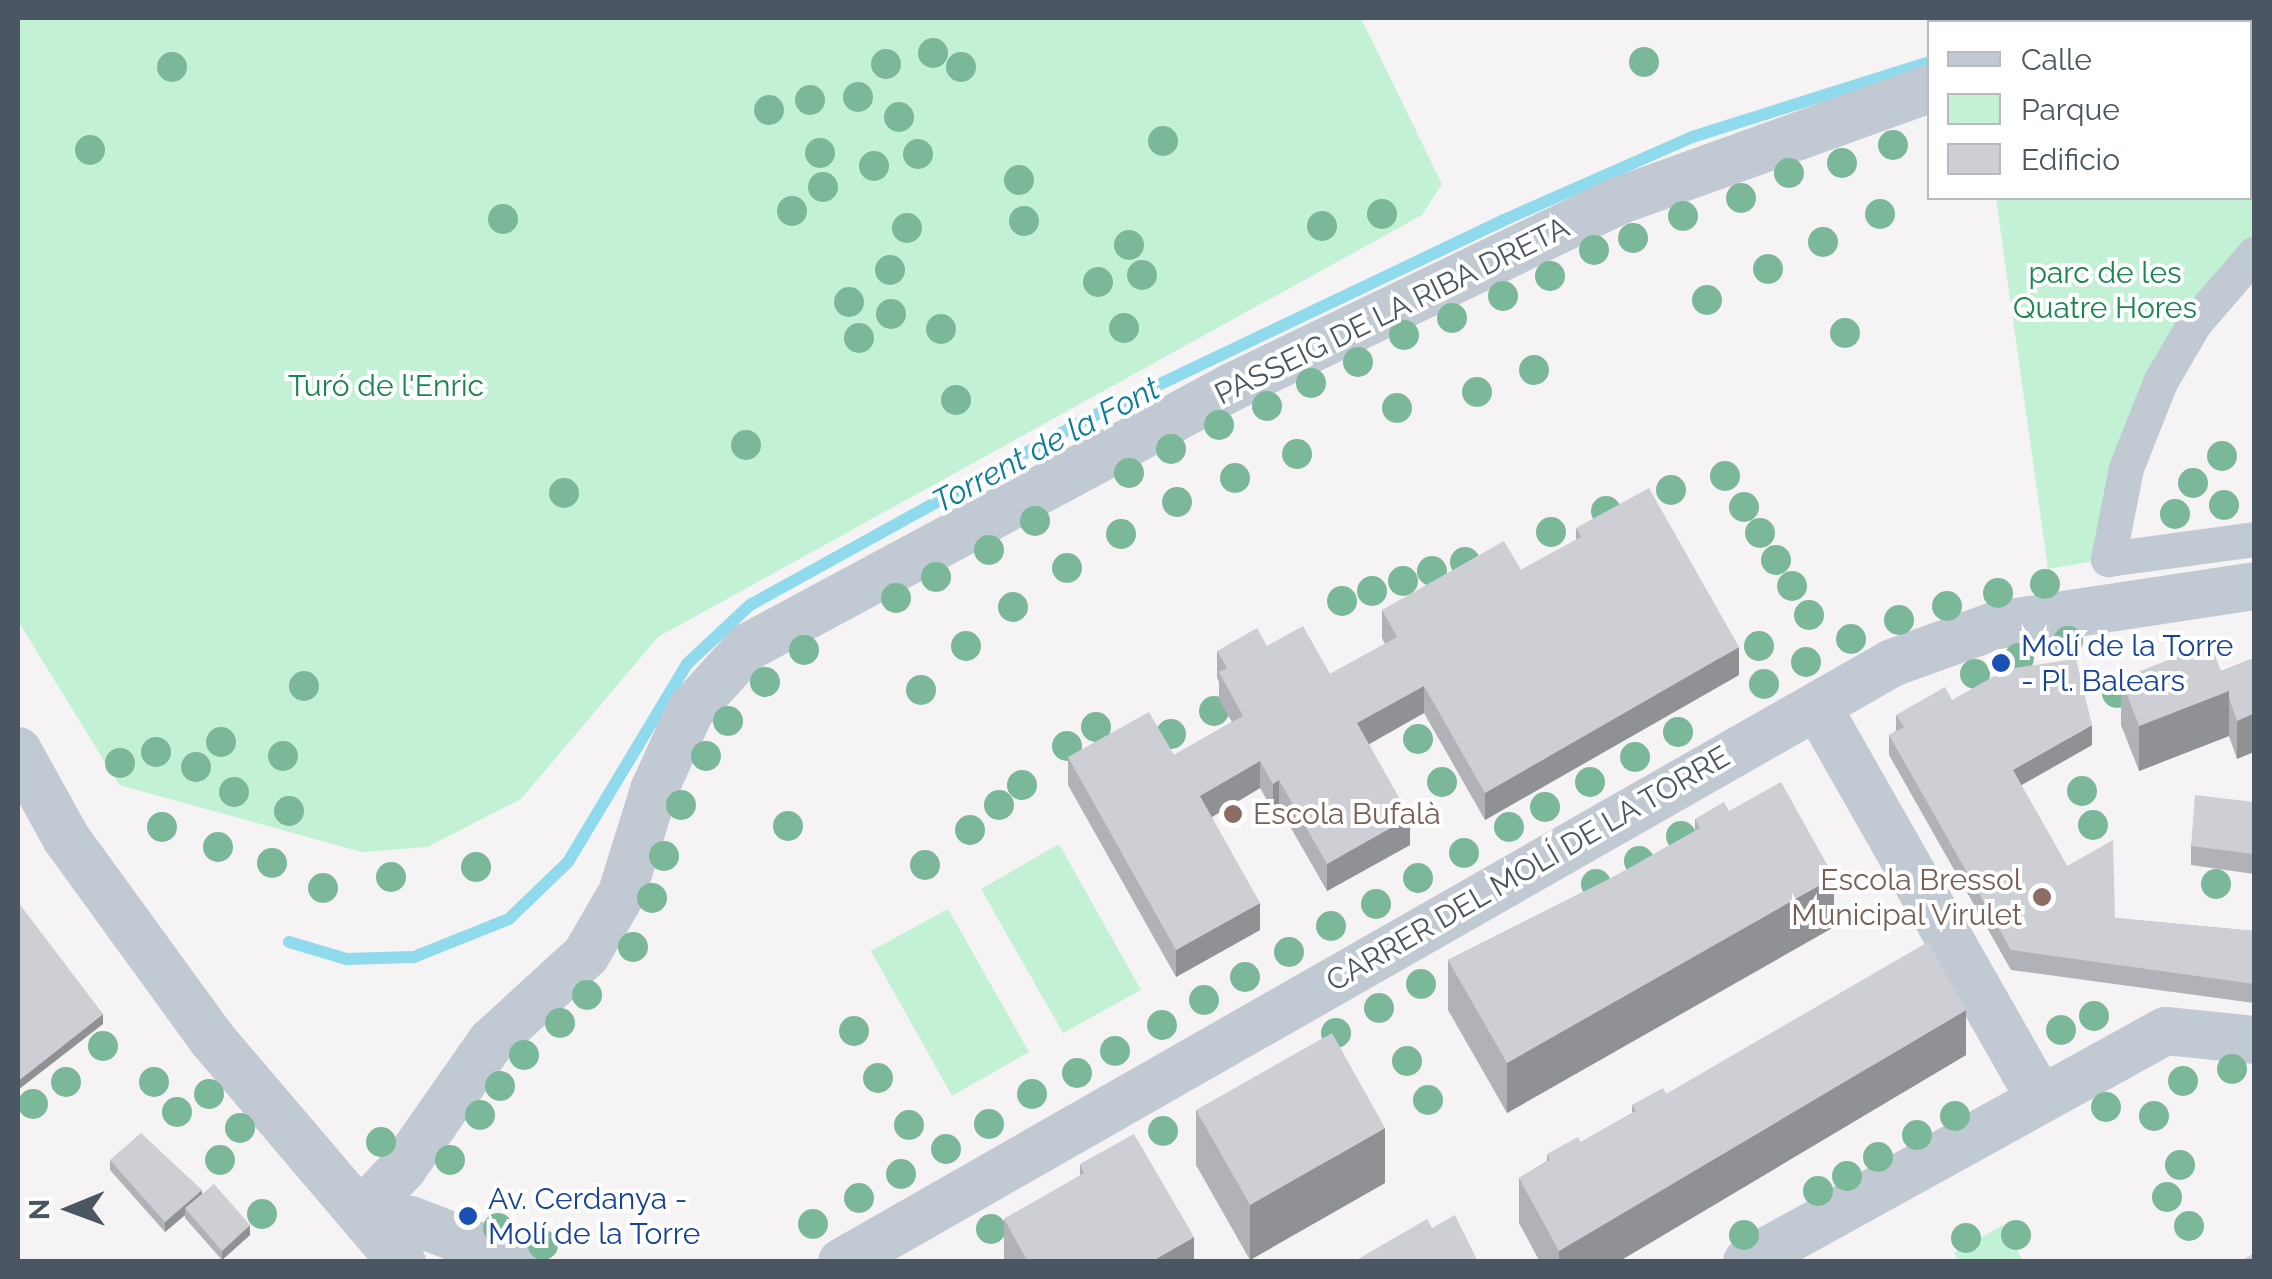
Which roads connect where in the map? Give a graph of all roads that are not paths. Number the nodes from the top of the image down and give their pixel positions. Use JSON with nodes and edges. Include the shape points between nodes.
{"nodes":[{"id":1,"x":1927,"y":90,"type":"edge"},
{"id":2,"x":2254,"y":254,"type":"edge"},
{"id":3,"x":2254,"y":539,"type":"edge"},
{"id":4,"x":2254,"y":586,"type":"edge"},
{"id":5,"x":1817,"y":706,"type":"junction"},
{"id":6,"x":18,"y":751,"type":"edge"},
{"id":7,"x":2254,"y":1040,"type":"edge"},
{"id":8,"x":2039,"y":1096,"type":"junction"},
{"id":9,"x":361,"y":1212,"type":"junction"},
{"id":10,"x":402,"y":1262,"type":"edge"},
{"id":11,"x":520,"y":1262,"type":"edge"},
{"id":12,"x":842,"y":1262,"type":"edge"},
{"id":13,"x":1747,"y":1262,"type":"edge"}],
"edges":[{"from":1,"to":9,"type":"street","name":"PASSEIG DE LA RIBA DRETA","via":[[1620,200],[1232,387],[748,647],[690,711],[654,790],[622,892],[586,955],[491,1042],[403,1168]]},
{"from":2,"to":3,"type":"street","via":[[2195,322],[2160,382],[2126,468],[2108,559]]},
{"from":4,"to":5,"type":"street","name":"CARRER DEL MOLÍ DE LA TORRE","via":[[1958,635],[1892,662]]},
{"from":5,"to":8,"type":"street"},
{"from":5,"to":12,"type":"street","name":"CARRER DEL MOLÍ DE LA TORRE"},
{"from":6,"to":9,"type":"street","via":[[66,838],[212,1039]]},
{"from":7,"to":8,"type":"street","via":[[2166,1031]]},
{"from":8,"to":13,"type":"street"},
{"from":9,"to":10,"type":"street"},
{"from":9,"to":11,"type":"street","via":[[410,1220]]}]}
